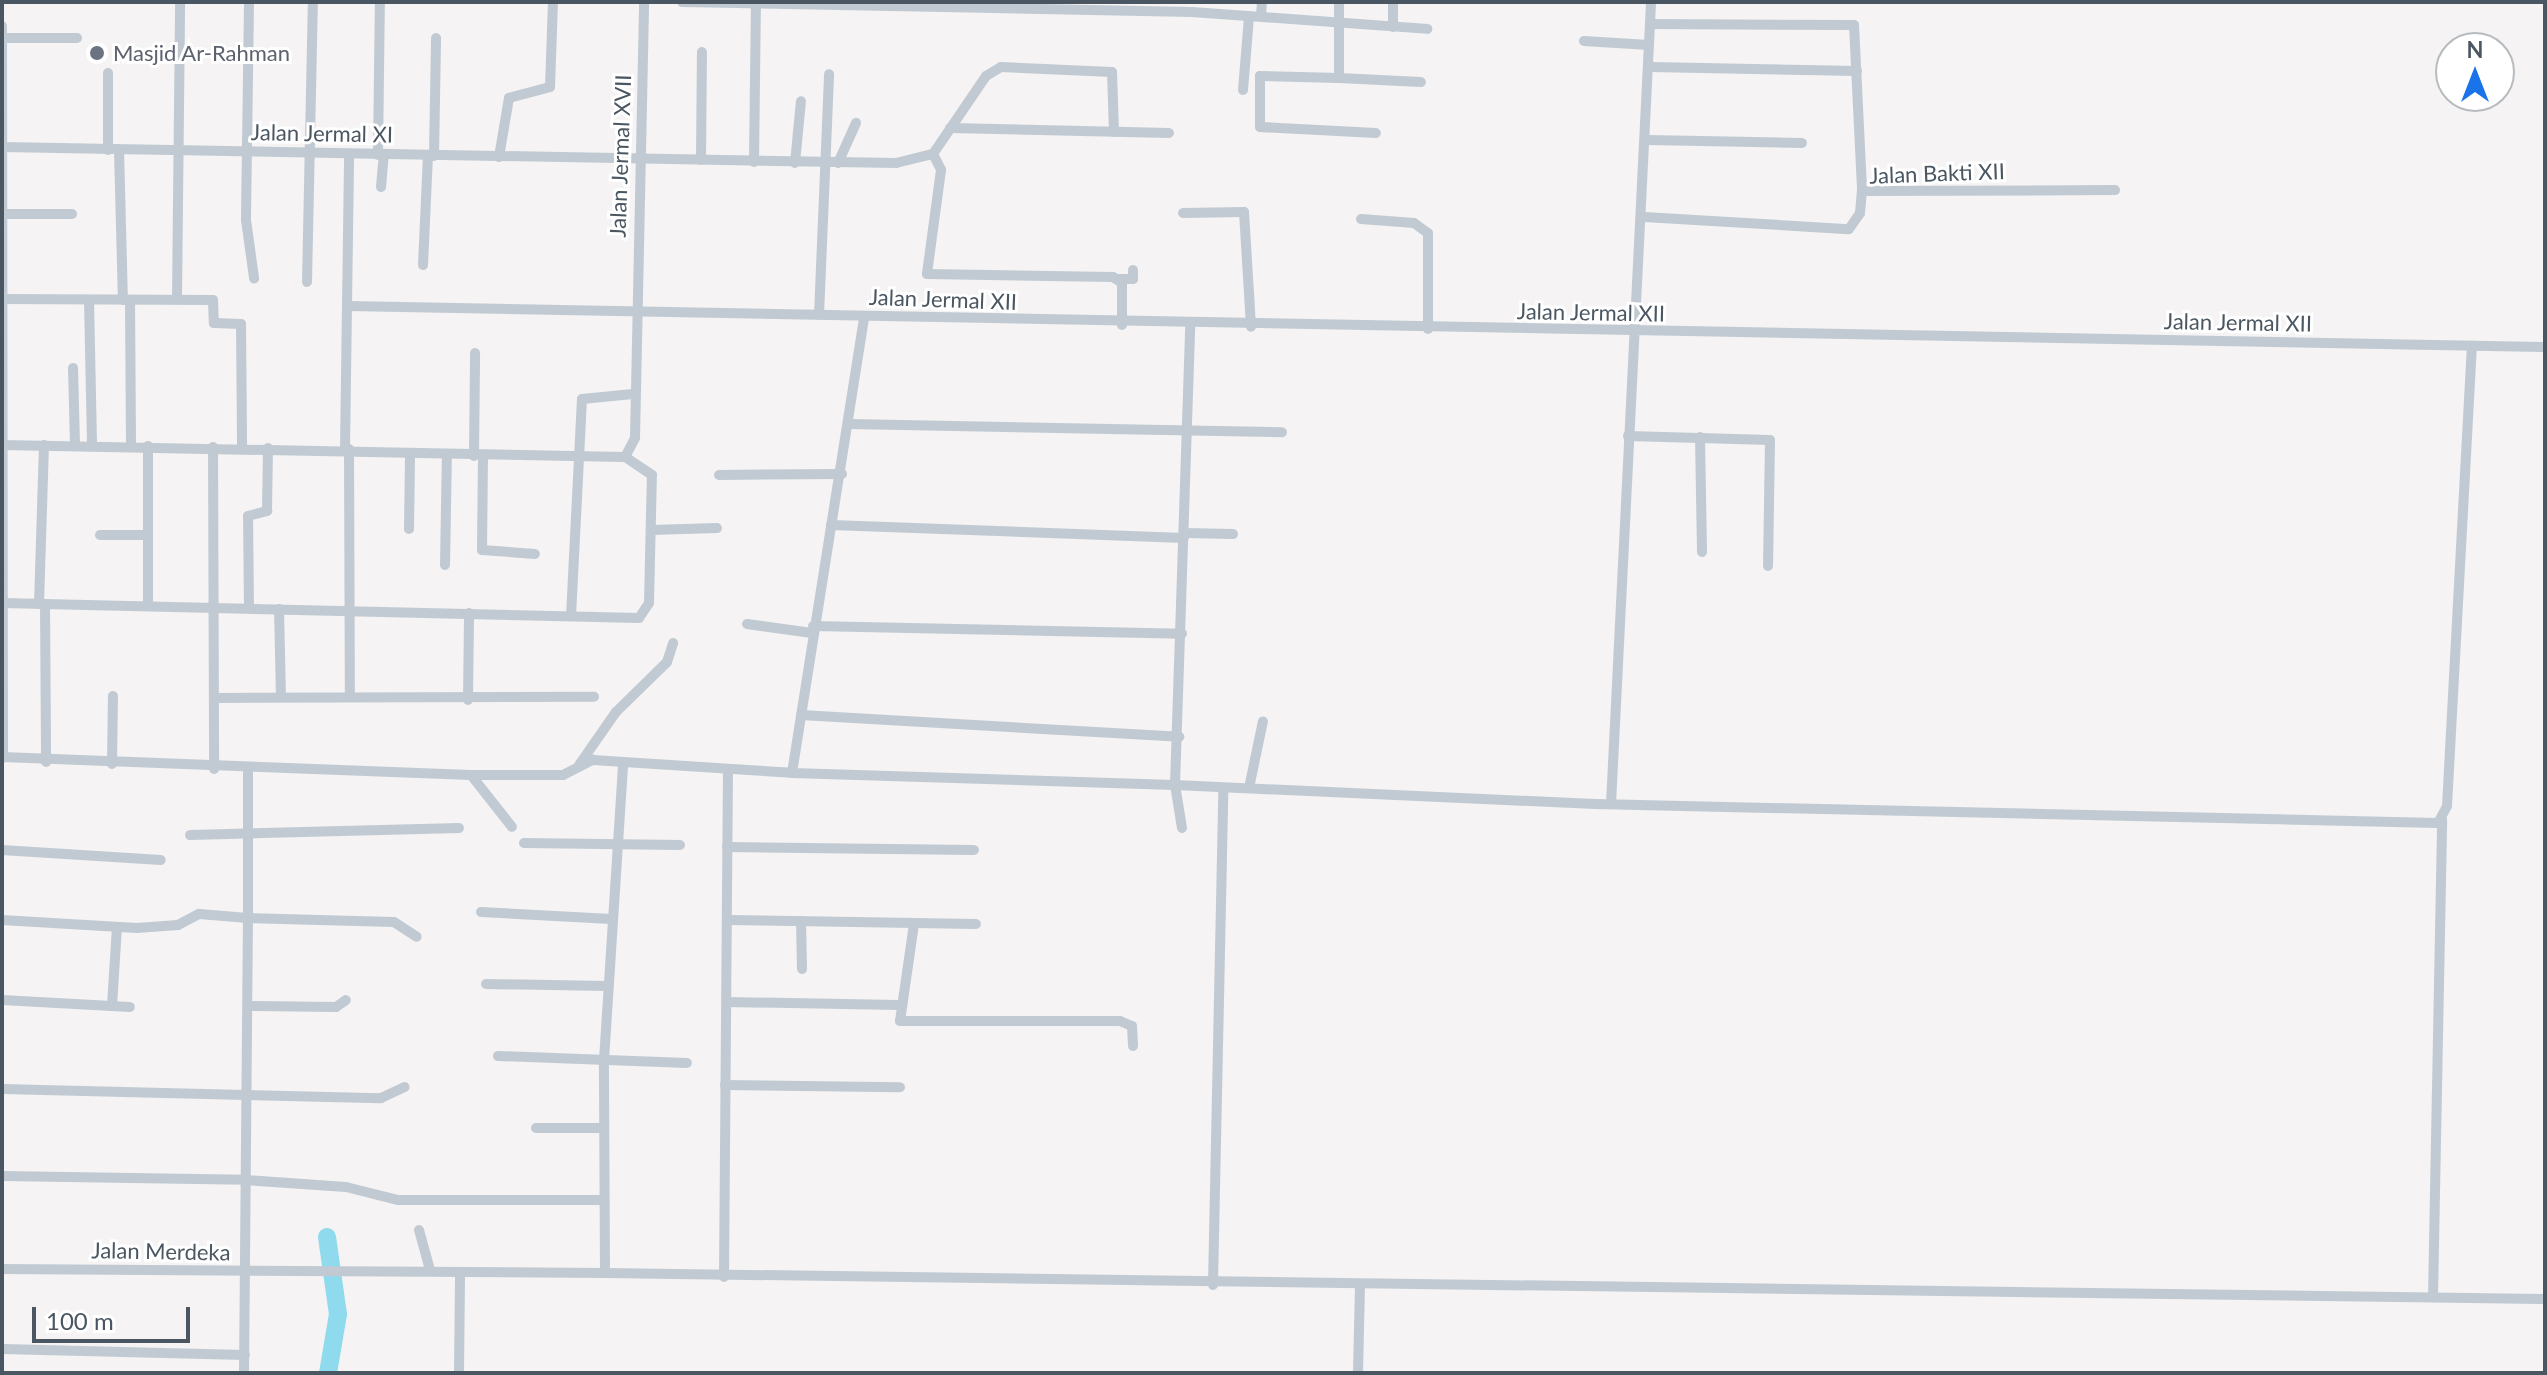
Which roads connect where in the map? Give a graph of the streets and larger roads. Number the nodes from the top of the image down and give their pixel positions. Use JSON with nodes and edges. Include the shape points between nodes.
{"nodes":[{"id":1,"x":180,"y":2,"type":"edge"},
{"id":2,"x":249,"y":2,"type":"edge"},
{"id":3,"x":313,"y":2,"type":"edge"},
{"id":4,"x":380,"y":2,"type":"edge"},
{"id":5,"x":553,"y":2,"type":"edge"},
{"id":6,"x":644,"y":2,"type":"edge"},
{"id":7,"x":682,"y":2,"type":"edge"},
{"id":8,"x":1262,"y":2,"type":"edge"},
{"id":9,"x":1339,"y":2,"type":"edge"},
{"id":10,"x":1393,"y":2,"type":"edge"},
{"id":11,"x":1651,"y":2,"type":"edge"},
{"id":12,"x":785,"y":3,"type":"edge"},
{"id":13,"x":756,"y":4,"type":"edge"},
{"id":14,"x":857,"y":4,"type":"edge"},
{"id":15,"x":933,"y":5,"type":"edge"},
{"id":16,"x":1023,"y":5,"type":"edge"},
{"id":17,"x":1120,"y":6,"type":"edge"},
{"id":18,"x":1192,"y":7,"type":"edge"},
{"id":19,"x":1261,"y":16,"type":"junction"},
{"id":20,"x":1249,"y":17,"type":"junction"},
{"id":21,"x":1339,"y":23,"type":"junction"},
{"id":22,"x":1650,"y":24,"type":"junction"},
{"id":23,"x":2,"y":26,"type":"edge"},
{"id":24,"x":1393,"y":27,"type":"junction"},
{"id":25,"x":1427,"y":29,"type":"dead end"},
{"id":26,"x":2,"y":38,"type":"edge"},
{"id":27,"x":77,"y":38,"type":"dead end"},
{"id":28,"x":436,"y":38,"type":"dead end"},
{"id":29,"x":1584,"y":41,"type":"dead end"},
{"id":30,"x":1649,"y":45,"type":"junction"},
{"id":31,"x":702,"y":52,"type":"dead end"},
{"id":32,"x":1650,"y":67,"type":"junction"},
{"id":33,"x":1857,"y":71,"type":"junction"},
{"id":34,"x":108,"y":73,"type":"dead end"},
{"id":35,"x":829,"y":74,"type":"dead end"},
{"id":36,"x":1339,"y":78,"type":"junction"},
{"id":37,"x":1421,"y":82,"type":"dead end"},
{"id":38,"x":1243,"y":90,"type":"dead end"},
{"id":39,"x":801,"y":101,"type":"dead end"},
{"id":40,"x":856,"y":123,"type":"dead end"},
{"id":41,"x":950,"y":128,"type":"junction"},
{"id":42,"x":1114,"y":132,"type":"junction"},
{"id":43,"x":1169,"y":133,"type":"dead end"},
{"id":44,"x":1376,"y":133,"type":"dead end"},
{"id":45,"x":1648,"y":140,"type":"junction"},
{"id":46,"x":1802,"y":143,"type":"dead end"},
{"id":47,"x":4,"y":147,"type":"edge"},
{"id":48,"x":114,"y":150,"type":"junction"},
{"id":49,"x":180,"y":151,"type":"junction"},
{"id":50,"x":247,"y":151,"type":"junction"},
{"id":51,"x":312,"y":153,"type":"junction"},
{"id":52,"x":933,"y":154,"type":"junction"},
{"id":53,"x":349,"y":155,"type":"junction"},
{"id":54,"x":381,"y":155,"type":"junction"},
{"id":55,"x":431,"y":155,"type":"junction"},
{"id":56,"x":499,"y":157,"type":"junction"},
{"id":57,"x":640,"y":159,"type":"junction"},
{"id":58,"x":701,"y":160,"type":"junction"},
{"id":59,"x":754,"y":162,"type":"junction"},
{"id":60,"x":795,"y":163,"type":"junction"},
{"id":61,"x":820,"y":163,"type":"junction"},
{"id":62,"x":838,"y":163,"type":"junction"},
{"id":63,"x":381,"y":187,"type":"dead end"},
{"id":64,"x":2115,"y":190,"type":"dead end"},
{"id":65,"x":1862,"y":191,"type":"junction"},
{"id":66,"x":1183,"y":213,"type":"dead end"},
{"id":67,"x":5,"y":214,"type":"junction"},
{"id":68,"x":72,"y":214,"type":"dead end"},
{"id":69,"x":1644,"y":217,"type":"junction"},
{"id":70,"x":1361,"y":219,"type":"dead end"},
{"id":71,"x":423,"y":265,"type":"dead end"},
{"id":72,"x":1133,"y":270,"type":"dead end"},
{"id":73,"x":254,"y":278,"type":"dead end"},
{"id":74,"x":1118,"y":279,"type":"junction"},
{"id":75,"x":307,"y":282,"type":"dead end"},
{"id":76,"x":4,"y":299,"type":"edge"},
{"id":77,"x":177,"y":299,"type":"junction"},
{"id":78,"x":89,"y":300,"type":"junction"},
{"id":79,"x":126,"y":300,"type":"junction"},
{"id":80,"x":347,"y":306,"type":"junction"},
{"id":81,"x":635,"y":311,"type":"junction"},
{"id":82,"x":819,"y":315,"type":"junction"},
{"id":83,"x":864,"y":317,"type":"junction"},
{"id":84,"x":1122,"y":325,"type":"junction"},
{"id":85,"x":1190,"y":326,"type":"junction"},
{"id":86,"x":1251,"y":327,"type":"junction"},
{"id":87,"x":1428,"y":329,"type":"junction"},
{"id":88,"x":1635,"y":333,"type":"junction"},
{"id":89,"x":2472,"y":346,"type":"junction"},
{"id":90,"x":2545,"y":347,"type":"edge"},
{"id":91,"x":475,"y":353,"type":"dead end"},
{"id":92,"x":73,"y":368,"type":"dead end"},
{"id":93,"x":633,"y":394,"type":"junction"},
{"id":94,"x":849,"y":424,"type":"junction"},
{"id":95,"x":1189,"y":431,"type":"junction"},
{"id":96,"x":1282,"y":432,"type":"dead end"},
{"id":97,"x":1628,"y":436,"type":"junction"},
{"id":98,"x":1700,"y":437,"type":"junction"},
{"id":99,"x":4,"y":445,"type":"edge"},
{"id":100,"x":44,"y":445,"type":"junction"},
{"id":101,"x":75,"y":445,"type":"junction"},
{"id":102,"x":92,"y":445,"type":"junction"},
{"id":103,"x":131,"y":446,"type":"junction"},
{"id":104,"x":148,"y":446,"type":"junction"},
{"id":105,"x":213,"y":447,"type":"junction"},
{"id":106,"x":242,"y":447,"type":"junction"},
{"id":107,"x":268,"y":448,"type":"junction"},
{"id":108,"x":347,"y":449,"type":"junction"},
{"id":109,"x":410,"y":453,"type":"junction"},
{"id":110,"x":447,"y":455,"type":"junction"},
{"id":111,"x":581,"y":455,"type":"junction"},
{"id":112,"x":479,"y":456,"type":"junction"},
{"id":113,"x":625,"y":457,"type":"junction"},
{"id":114,"x":842,"y":474,"type":"junction"},
{"id":115,"x":719,"y":475,"type":"dead end"},
{"id":116,"x":831,"y":525,"type":"junction"},
{"id":117,"x":717,"y":528,"type":"dead end"},
{"id":118,"x":409,"y":529,"type":"dead end"},
{"id":119,"x":651,"y":530,"type":"junction"},
{"id":120,"x":1233,"y":534,"type":"dead end"},
{"id":121,"x":100,"y":535,"type":"dead end"},
{"id":122,"x":147,"y":535,"type":"junction"},
{"id":123,"x":1184,"y":536,"type":"junction"},
{"id":124,"x":1702,"y":552,"type":"dead end"},
{"id":125,"x":535,"y":554,"type":"dead end"},
{"id":126,"x":445,"y":565,"type":"dead end"},
{"id":127,"x":1768,"y":566,"type":"dead end"},
{"id":128,"x":4,"y":603,"type":"edge"},
{"id":129,"x":42,"y":604,"type":"junction"},
{"id":130,"x":148,"y":606,"type":"junction"},
{"id":131,"x":212,"y":608,"type":"junction"},
{"id":132,"x":249,"y":608,"type":"junction"},
{"id":133,"x":279,"y":609,"type":"junction"},
{"id":134,"x":349,"y":610,"type":"junction"},
{"id":135,"x":469,"y":613,"type":"junction"},
{"id":136,"x":571,"y":616,"type":"junction"},
{"id":137,"x":747,"y":624,"type":"dead end"},
{"id":138,"x":813,"y":629,"type":"junction"},
{"id":139,"x":1182,"y":634,"type":"junction"},
{"id":140,"x":673,"y":643,"type":"dead end"},
{"id":141,"x":4,"y":675,"type":"edge"},
{"id":142,"x":113,"y":696,"type":"dead end"},
{"id":143,"x":281,"y":697,"type":"junction"},
{"id":144,"x":350,"y":697,"type":"junction"},
{"id":145,"x":594,"y":697,"type":"dead end"},
{"id":146,"x":214,"y":698,"type":"junction"},
{"id":147,"x":468,"y":700,"type":"junction"},
{"id":148,"x":801,"y":715,"type":"junction"},
{"id":149,"x":1263,"y":721,"type":"dead end"},
{"id":150,"x":1179,"y":737,"type":"junction"},
{"id":151,"x":3,"y":758,"type":"edge"},
{"id":152,"x":46,"y":762,"type":"junction"},
{"id":153,"x":112,"y":764,"type":"junction"},
{"id":154,"x":623,"y":764,"type":"junction"},
{"id":155,"x":578,"y":767,"type":"junction"},
{"id":156,"x":214,"y":769,"type":"junction"},
{"id":157,"x":728,"y":770,"type":"junction"},
{"id":158,"x":248,"y":771,"type":"junction"},
{"id":159,"x":792,"y":773,"type":"junction"},
{"id":160,"x":471,"y":775,"type":"junction"},
{"id":161,"x":1175,"y":785,"type":"junction"},
{"id":162,"x":1223,"y":788,"type":"junction"},
{"id":163,"x":1249,"y":788,"type":"junction"},
{"id":164,"x":1611,"y":804,"type":"junction"},
{"id":165,"x":2442,"y":820,"type":"junction"},
{"id":166,"x":512,"y":827,"type":"dead end"},
{"id":167,"x":459,"y":828,"type":"dead end"},
{"id":168,"x":1182,"y":828,"type":"dead end"},
{"id":169,"x":250,"y":833,"type":"junction"},
{"id":170,"x":190,"y":835,"type":"dead end"},
{"id":171,"x":524,"y":843,"type":"dead end"},
{"id":172,"x":618,"y":843,"type":"junction"},
{"id":173,"x":680,"y":845,"type":"dead end"},
{"id":174,"x":727,"y":847,"type":"junction"},
{"id":175,"x":2,"y":850,"type":"edge"},
{"id":176,"x":974,"y":850,"type":"dead end"},
{"id":177,"x":161,"y":860,"type":"dead end"},
{"id":178,"x":481,"y":912,"type":"dead end"},
{"id":179,"x":248,"y":918,"type":"junction"},
{"id":180,"x":611,"y":919,"type":"junction"},
{"id":181,"x":2,"y":920,"type":"edge"},
{"id":182,"x":727,"y":920,"type":"junction"},
{"id":183,"x":801,"y":921,"type":"junction"},
{"id":184,"x":914,"y":924,"type":"junction"},
{"id":185,"x":976,"y":924,"type":"dead end"},
{"id":186,"x":117,"y":927,"type":"junction"},
{"id":187,"x":417,"y":937,"type":"dead end"},
{"id":188,"x":802,"y":969,"type":"dead end"},
{"id":189,"x":486,"y":984,"type":"dead end"},
{"id":190,"x":607,"y":986,"type":"junction"},
{"id":191,"x":2,"y":1000,"type":"edge"},
{"id":192,"x":346,"y":1000,"type":"dead end"},
{"id":193,"x":727,"y":1002,"type":"junction"},
{"id":194,"x":899,"y":1005,"type":"junction"},
{"id":195,"x":112,"y":1006,"type":"junction"},
{"id":196,"x":248,"y":1006,"type":"junction"},
{"id":197,"x":130,"y":1007,"type":"dead end"},
{"id":198,"x":1133,"y":1046,"type":"dead end"},
{"id":199,"x":498,"y":1056,"type":"dead end"},
{"id":200,"x":604,"y":1060,"type":"junction"},
{"id":201,"x":687,"y":1063,"type":"dead end"},
{"id":202,"x":725,"y":1085,"type":"junction"},
{"id":203,"x":405,"y":1087,"type":"dead end"},
{"id":204,"x":900,"y":1087,"type":"dead end"},
{"id":205,"x":2,"y":1089,"type":"edge"},
{"id":206,"x":246,"y":1095,"type":"junction"},
{"id":207,"x":536,"y":1128,"type":"dead end"},
{"id":208,"x":603,"y":1128,"type":"junction"},
{"id":209,"x":2,"y":1176,"type":"edge"},
{"id":210,"x":245,"y":1180,"type":"junction"},
{"id":211,"x":603,"y":1200,"type":"junction"},
{"id":212,"x":419,"y":1230,"type":"dead end"},
{"id":213,"x":2,"y":1269,"type":"edge"},
{"id":214,"x":430,"y":1270,"type":"junction"},
{"id":215,"x":244,"y":1272,"type":"junction"},
{"id":216,"x":460,"y":1272,"type":"junction"},
{"id":217,"x":605,"y":1273,"type":"junction"},
{"id":218,"x":724,"y":1277,"type":"junction"},
{"id":219,"x":1213,"y":1285,"type":"junction"},
{"id":220,"x":1360,"y":1285,"type":"junction"},
{"id":221,"x":2433,"y":1297,"type":"junction"},
{"id":222,"x":2545,"y":1299,"type":"edge"},
{"id":223,"x":2,"y":1349,"type":"edge"},
{"id":224,"x":245,"y":1355,"type":"junction"},
{"id":225,"x":244,"y":1373,"type":"edge"},
{"id":226,"x":459,"y":1373,"type":"edge"},
{"id":227,"x":1358,"y":1373,"type":"edge"}],
"edges":[{"from":1,"to":49,"type":"street"},
{"from":2,"to":50,"type":"street"},
{"from":3,"to":51,"type":"street"},
{"from":4,"to":54,"type":"street"},
{"from":5,"to":56,"type":"street","via":[[550,87],[509,98]]},
{"from":6,"to":57,"type":"street","name":"Jalan Jermal XVII"},
{"from":7,"to":13,"type":"street"},
{"from":8,"to":19,"type":"street"},
{"from":9,"to":21,"type":"street"},
{"from":10,"to":24,"type":"street"},
{"from":11,"to":22,"type":"street"},
{"from":12,"to":13,"type":"street"},
{"from":12,"to":14,"type":"street"},
{"from":13,"to":59,"type":"street"},
{"from":14,"to":15,"type":"street"},
{"from":15,"to":16,"type":"street"},
{"from":16,"to":17,"type":"street"},
{"from":17,"to":18,"type":"street"},
{"from":18,"to":20,"type":"street"},
{"from":19,"to":20,"type":"street"},
{"from":19,"to":21,"type":"street"},
{"from":20,"to":38,"type":"street"},
{"from":21,"to":24,"type":"street"},
{"from":21,"to":36,"type":"street"},
{"from":22,"to":30,"type":"street"},
{"from":22,"to":33,"type":"street","via":[[1848,23]]},
{"from":23,"to":26,"type":"street"},
{"from":24,"to":25,"type":"street"},
{"from":26,"to":27,"type":"street"},
{"from":26,"to":47,"type":"street"},
{"from":28,"to":55,"type":"street"},
{"from":29,"to":30,"type":"street"},
{"from":30,"to":32,"type":"street"},
{"from":31,"to":58,"type":"street"},
{"from":32,"to":33,"type":"street"},
{"from":32,"to":45,"type":"street"},
{"from":33,"to":65,"type":"street"},
{"from":34,"to":48,"type":"street"},
{"from":35,"to":61,"type":"street"},
{"from":36,"to":37,"type":"street"},
{"from":36,"to":44,"type":"street","via":[[1260,76],[1260,127]]},
{"from":39,"to":60,"type":"street"},
{"from":40,"to":62,"type":"street"},
{"from":41,"to":42,"type":"street"},
{"from":41,"to":42,"type":"street","via":[[995,69],[1104,69],[1115,77]]},
{"from":41,"to":52,"type":"street"},
{"from":42,"to":43,"type":"street"},
{"from":45,"to":46,"type":"street"},
{"from":45,"to":69,"type":"street"},
{"from":47,"to":48,"type":"street","name":"Jalan Jermal XI"},
{"from":47,"to":67,"type":"street"},
{"from":48,"to":49,"type":"street","name":"Jalan Jermal XI"},
{"from":48,"to":79,"type":"street"},
{"from":49,"to":50,"type":"street","name":"Jalan Jermal XI"},
{"from":49,"to":77,"type":"street"},
{"from":50,"to":51,"type":"street","name":"Jalan Jermal XI"},
{"from":50,"to":73,"type":"street"},
{"from":51,"to":53,"type":"street","name":"Jalan Jermal XI"},
{"from":51,"to":75,"type":"street"},
{"from":52,"to":62,"type":"street","name":"Jalan Jermal XI"},
{"from":52,"to":74,"type":"street","via":[[941,170],[927,274]]},
{"from":53,"to":54,"type":"street","name":"Jalan Jermal XI"},
{"from":53,"to":80,"type":"street"},
{"from":54,"to":55,"type":"street","name":"Jalan Jermal XI"},
{"from":54,"to":63,"type":"street"},
{"from":55,"to":56,"type":"street","name":"Jalan Jermal XI"},
{"from":55,"to":71,"type":"street"},
{"from":56,"to":57,"type":"street","name":"Jalan Jermal XI"},
{"from":57,"to":58,"type":"street","name":"Jalan Jermal XI"},
{"from":57,"to":81,"type":"street","name":"Jalan Jermal XVII"},
{"from":58,"to":59,"type":"street","name":"Jalan Jermal XI"},
{"from":59,"to":60,"type":"street","name":"Jalan Jermal XI"},
{"from":60,"to":61,"type":"street","name":"Jalan Jermal XI"},
{"from":61,"to":62,"type":"street","name":"Jalan Jermal XI"},
{"from":61,"to":82,"type":"street"},
{"from":64,"to":65,"type":"street","name":"Jalan Bakti XII"},
{"from":65,"to":69,"type":"street","name":"Jalan Bakti XII","via":[[1860,213],[1849,229]]},
{"from":66,"to":86,"type":"street","via":[[1244,212]]},
{"from":67,"to":68,"type":"street"},
{"from":67,"to":76,"type":"street"},
{"from":69,"to":88,"type":"street"},
{"from":70,"to":87,"type":"street","via":[[1414,223],[1428,233]]},
{"from":72,"to":74,"type":"street","via":[[1133,279]]},
{"from":74,"to":84,"type":"street"},
{"from":76,"to":78,"type":"street"},
{"from":76,"to":99,"type":"street"},
{"from":77,"to":79,"type":"street"},
{"from":77,"to":106,"type":"street","via":[[213,300],[214,323],[241,324]]},
{"from":78,"to":79,"type":"street"},
{"from":78,"to":102,"type":"street"},
{"from":79,"to":103,"type":"street"},
{"from":80,"to":81,"type":"street","name":"Jalan Jermal XII"},
{"from":80,"to":108,"type":"street"},
{"from":81,"to":82,"type":"street","name":"Jalan Jermal XII"},
{"from":81,"to":93,"type":"street","name":"Jalan Jermal XVII"},
{"from":82,"to":83,"type":"street","name":"Jalan Jermal XII"},
{"from":83,"to":84,"type":"street","name":"Jalan Jermal XII"},
{"from":83,"to":94,"type":"street"},
{"from":84,"to":85,"type":"street","name":"Jalan Jermal XII"},
{"from":85,"to":86,"type":"street","name":"Jalan Jermal XII"},
{"from":85,"to":95,"type":"street"},
{"from":86,"to":87,"type":"street","name":"Jalan Jermal XII"},
{"from":87,"to":88,"type":"street","name":"Jalan Jermal XII"},
{"from":88,"to":89,"type":"street","name":"Jalan Jermal XII"},
{"from":88,"to":97,"type":"street"},
{"from":89,"to":90,"type":"street","name":"Jalan Jermal XII"},
{"from":89,"to":165,"type":"street"},
{"from":91,"to":112,"type":"street"},
{"from":92,"to":101,"type":"street"},
{"from":93,"to":111,"type":"street","via":[[584,395]]},
{"from":93,"to":113,"type":"street","name":"Jalan Jermal XVII","via":[[634,445]]},
{"from":94,"to":95,"type":"street"},
{"from":94,"to":114,"type":"street"},
{"from":95,"to":96,"type":"street"},
{"from":95,"to":123,"type":"street"},
{"from":97,"to":98,"type":"street"},
{"from":97,"to":164,"type":"street"},
{"from":98,"to":124,"type":"street"},
{"from":98,"to":127,"type":"street","via":[[1771,442]]},
{"from":99,"to":100,"type":"street"},
{"from":99,"to":128,"type":"street"},
{"from":100,"to":101,"type":"street"},
{"from":100,"to":129,"type":"street"},
{"from":101,"to":102,"type":"street"},
{"from":102,"to":103,"type":"street"},
{"from":103,"to":104,"type":"street"},
{"from":104,"to":105,"type":"street"},
{"from":104,"to":122,"type":"street"},
{"from":105,"to":106,"type":"street"},
{"from":105,"to":131,"type":"street"},
{"from":106,"to":107,"type":"street"},
{"from":107,"to":108,"type":"street"},
{"from":107,"to":132,"type":"street","via":[[267,511],[248,516]]},
{"from":108,"to":109,"type":"street"},
{"from":108,"to":134,"type":"street"},
{"from":109,"to":110,"type":"street"},
{"from":109,"to":118,"type":"street"},
{"from":110,"to":112,"type":"street"},
{"from":110,"to":126,"type":"street"},
{"from":111,"to":112,"type":"street"},
{"from":111,"to":113,"type":"street"},
{"from":111,"to":136,"type":"street"},
{"from":112,"to":125,"type":"street","via":[[482,550]]},
{"from":113,"to":119,"type":"street","via":[[652,475]]},
{"from":114,"to":115,"type":"street"},
{"from":114,"to":116,"type":"street"},
{"from":116,"to":123,"type":"street"},
{"from":116,"to":138,"type":"street"},
{"from":117,"to":119,"type":"street"},
{"from":119,"to":136,"type":"street","via":[[645,614]]},
{"from":120,"to":123,"type":"street"},
{"from":121,"to":122,"type":"street"},
{"from":122,"to":130,"type":"street"},
{"from":123,"to":139,"type":"street"},
{"from":128,"to":129,"type":"street"},
{"from":128,"to":141,"type":"street"},
{"from":129,"to":130,"type":"street"},
{"from":129,"to":152,"type":"street"},
{"from":130,"to":131,"type":"street"},
{"from":131,"to":132,"type":"street"},
{"from":131,"to":146,"type":"street"},
{"from":132,"to":133,"type":"street"},
{"from":133,"to":134,"type":"street"},
{"from":133,"to":143,"type":"street"},
{"from":134,"to":135,"type":"street"},
{"from":134,"to":144,"type":"street"},
{"from":135,"to":136,"type":"street"},
{"from":135,"to":147,"type":"street"},
{"from":137,"to":138,"type":"street"},
{"from":138,"to":139,"type":"street"},
{"from":138,"to":148,"type":"street"},
{"from":139,"to":150,"type":"street"},
{"from":140,"to":155,"type":"street","via":[[667,662],[616,712]]},
{"from":141,"to":151,"type":"street"},
{"from":142,"to":153,"type":"street"},
{"from":143,"to":144,"type":"street"},
{"from":143,"to":146,"type":"street"},
{"from":144,"to":147,"type":"street"},
{"from":145,"to":147,"type":"street"},
{"from":146,"to":156,"type":"street"},
{"from":148,"to":150,"type":"street"},
{"from":148,"to":159,"type":"street"},
{"from":149,"to":163,"type":"street"},
{"from":150,"to":161,"type":"street"},
{"from":151,"to":152,"type":"street"},
{"from":152,"to":153,"type":"street"},
{"from":153,"to":156,"type":"street"},
{"from":154,"to":155,"type":"street"},
{"from":154,"to":157,"type":"street"},
{"from":154,"to":172,"type":"street"},
{"from":155,"to":160,"type":"street","via":[[563,775]]},
{"from":156,"to":158,"type":"street"},
{"from":157,"to":159,"type":"street"},
{"from":157,"to":174,"type":"street"},
{"from":158,"to":160,"type":"street"},
{"from":158,"to":169,"type":"street"},
{"from":159,"to":161,"type":"street"},
{"from":160,"to":166,"type":"street"},
{"from":161,"to":162,"type":"street"},
{"from":161,"to":168,"type":"street"},
{"from":162,"to":163,"type":"street"},
{"from":162,"to":219,"type":"street"},
{"from":163,"to":164,"type":"street"},
{"from":164,"to":165,"type":"street","via":[[2398,825]]},
{"from":165,"to":221,"type":"street"},
{"from":167,"to":169,"type":"street"},
{"from":169,"to":170,"type":"street"},
{"from":169,"to":179,"type":"street"},
{"from":171,"to":172,"type":"street"},
{"from":172,"to":173,"type":"street"},
{"from":172,"to":180,"type":"street"},
{"from":174,"to":176,"type":"street"},
{"from":174,"to":182,"type":"street"},
{"from":175,"to":177,"type":"street"},
{"from":178,"to":180,"type":"street"},
{"from":179,"to":186,"type":"street","via":[[199,914],[178,925]]},
{"from":179,"to":187,"type":"street","via":[[394,922]]},
{"from":179,"to":196,"type":"street"},
{"from":180,"to":190,"type":"street"},
{"from":181,"to":186,"type":"street"},
{"from":182,"to":183,"type":"street"},
{"from":182,"to":193,"type":"street"},
{"from":183,"to":184,"type":"street"},
{"from":183,"to":188,"type":"street"},
{"from":184,"to":185,"type":"street"},
{"from":184,"to":194,"type":"street"},
{"from":186,"to":195,"type":"street"},
{"from":189,"to":190,"type":"street"},
{"from":190,"to":200,"type":"street"},
{"from":191,"to":195,"type":"street"},
{"from":192,"to":196,"type":"street","via":[[336,1007]]},
{"from":193,"to":194,"type":"street"},
{"from":193,"to":202,"type":"street"},
{"from":194,"to":198,"type":"street","via":[[900,1021],[1126,1022]]},
{"from":195,"to":197,"type":"street"},
{"from":196,"to":206,"type":"street"},
{"from":199,"to":200,"type":"street"},
{"from":200,"to":201,"type":"street"},
{"from":200,"to":208,"type":"street"},
{"from":202,"to":204,"type":"street"},
{"from":202,"to":218,"type":"street"},
{"from":203,"to":206,"type":"street","via":[[381,1098]]},
{"from":205,"to":206,"type":"street"},
{"from":206,"to":210,"type":"street"},
{"from":207,"to":208,"type":"street"},
{"from":208,"to":211,"type":"street"},
{"from":209,"to":210,"type":"street"},
{"from":210,"to":211,"type":"street","via":[[346,1187],[373,1194]]},
{"from":210,"to":215,"type":"street"},
{"from":211,"to":217,"type":"street"},
{"from":212,"to":214,"type":"street"},
{"from":213,"to":215,"type":"street","name":"Jalan Merdeka"},
{"from":214,"to":215,"type":"street","name":"Jalan Merdeka"},
{"from":214,"to":216,"type":"street","name":"Jalan Merdeka"},
{"from":215,"to":224,"type":"street"},
{"from":216,"to":217,"type":"street","name":"Jalan Merdeka"},
{"from":216,"to":226,"type":"street"},
{"from":217,"to":218,"type":"street","name":"Jalan Merdeka"},
{"from":218,"to":219,"type":"street","name":"Jalan Merdeka"},
{"from":219,"to":220,"type":"street","name":"Jalan Merdeka"},
{"from":220,"to":221,"type":"street","name":"Jalan Merdeka"},
{"from":220,"to":227,"type":"street"},
{"from":221,"to":222,"type":"street","name":"Jalan Merdeka"},
{"from":223,"to":224,"type":"street"},
{"from":224,"to":225,"type":"street"}]}
